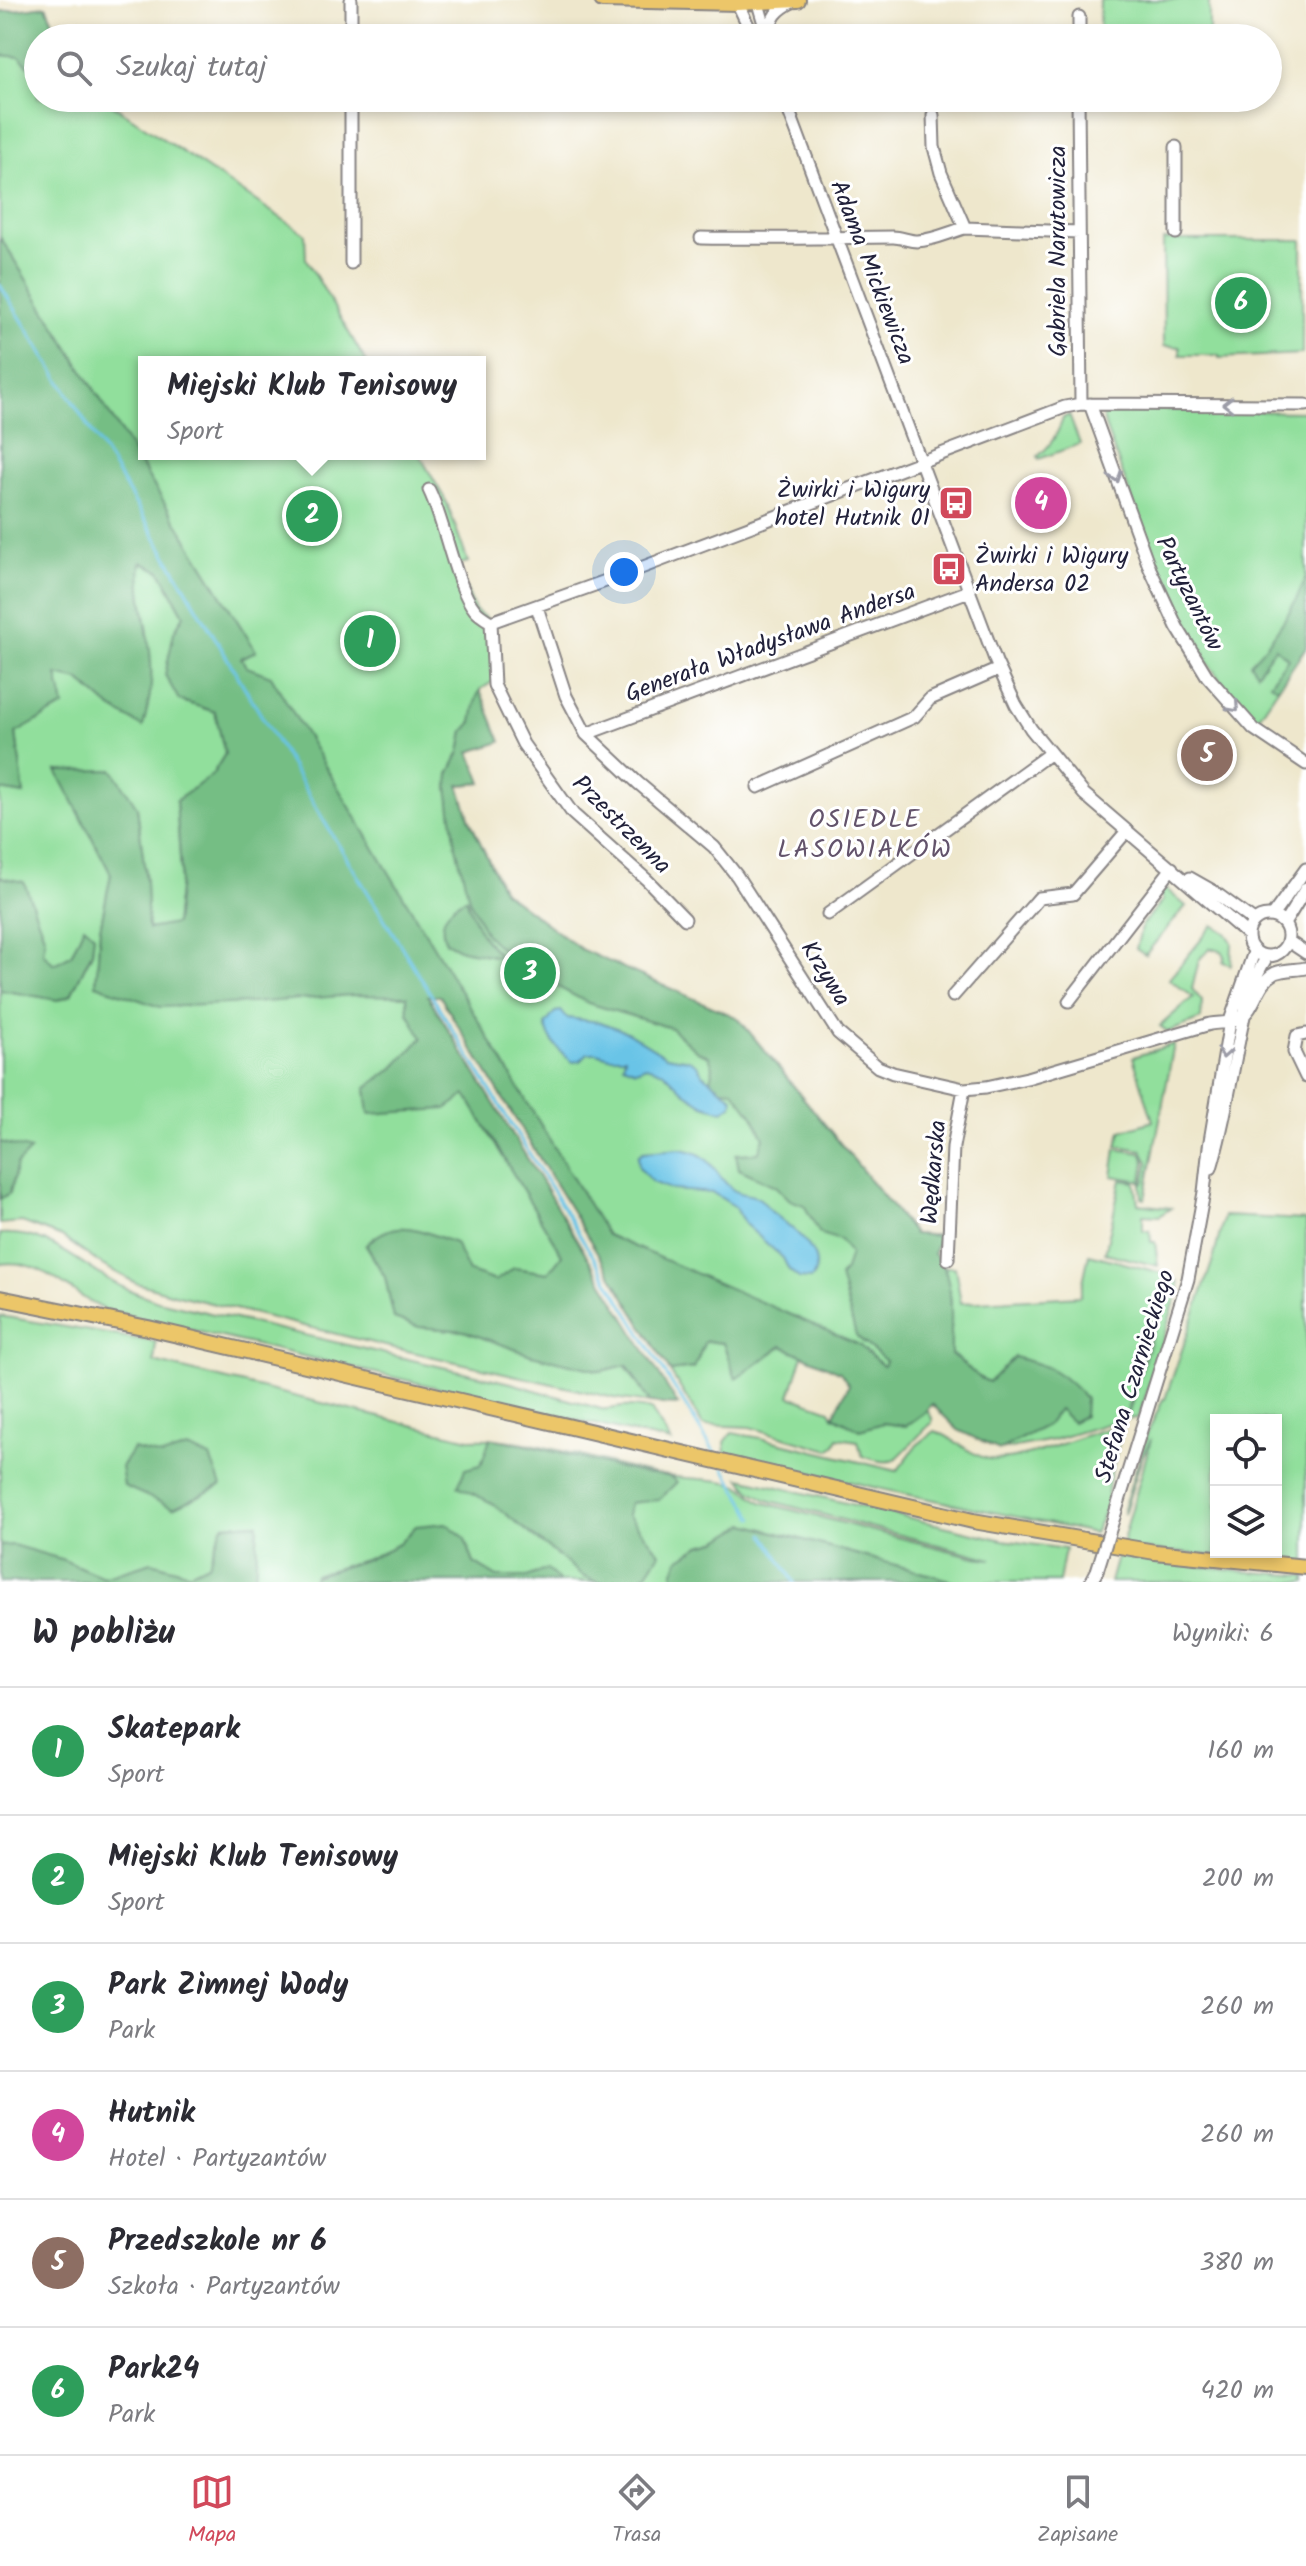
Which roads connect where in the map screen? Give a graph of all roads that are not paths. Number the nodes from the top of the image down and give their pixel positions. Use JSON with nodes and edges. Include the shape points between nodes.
{"nodes":[{"id":1,"x":351,"y":0,"type":"edge"},
{"id":2,"x":602,"y":0,"type":"edge"},
{"id":3,"x":797,"y":0,"type":"edge"},
{"id":4,"x":737,"y":1,"type":"edge"},
{"id":5,"x":757,"y":1,"type":"edge"},
{"id":6,"x":1079,"y":17,"type":"dead end"},
{"id":7,"x":351,"y":24,"type":"edge"},
{"id":8,"x":748,"y":24,"type":"edge"},
{"id":9,"x":764,"y":24,"type":"edge"},
{"id":10,"x":771,"y":24,"type":"edge"},
{"id":11,"x":1079,"y":24,"type":"edge"},
{"id":12,"x":351,"y":112,"type":"edge"},
{"id":13,"x":789,"y":112,"type":"edge"},
{"id":14,"x":1078,"y":112,"type":"edge"},
{"id":15,"x":933,"y":115,"type":"dead end"},
{"id":16,"x":1176,"y":147,"type":"dead end"},
{"id":17,"x":965,"y":228,"type":"junction"},
{"id":18,"x":1079,"y":232,"type":"junction"},
{"id":19,"x":1176,"y":233,"type":"dead end"},
{"id":20,"x":701,"y":238,"type":"dead end"},
{"id":21,"x":838,"y":239,"type":"junction"},
{"id":22,"x":351,"y":263,"type":"dead end"},
{"id":23,"x":1085,"y":404,"type":"junction"},
{"id":24,"x":1306,"y":405,"type":"edge"},
{"id":25,"x":921,"y":462,"type":"junction"},
{"id":26,"x":429,"y":490,"type":"dead end"},
{"id":27,"x":969,"y":591,"type":"junction"},
{"id":28,"x":537,"y":607,"type":"junction"},
{"id":29,"x":491,"y":622,"type":"junction"},
{"id":30,"x":999,"y":669,"type":"junction"},
{"id":31,"x":586,"y":734,"type":"junction"},
{"id":32,"x":1049,"y":754,"type":"junction"},
{"id":33,"x":1306,"y":764,"type":"edge"},
{"id":34,"x":758,"y":787,"type":"dead end"},
{"id":35,"x":1127,"y":831,"type":"junction"},
{"id":36,"x":1172,"y":868,"type":"junction"},
{"id":37,"x":1306,"y":869,"type":"edge"},
{"id":38,"x":1306,"y":888,"type":"edge"},
{"id":39,"x":828,"y":914,"type":"dead end"},
{"id":40,"x":1272,"y":916,"type":"junction"},
{"id":41,"x":685,"y":919,"type":"dead end"},
{"id":42,"x":1254,"y":921,"type":"junction"},
{"id":43,"x":1284,"y":924,"type":"junction"},
{"id":44,"x":1247,"y":934,"type":"junction"},
{"id":45,"x":1288,"y":941,"type":"junction"},
{"id":46,"x":1254,"y":952,"type":"junction"},
{"id":47,"x":1306,"y":953,"type":"edge"},
{"id":48,"x":1272,"y":956,"type":"junction"},
{"id":49,"x":1306,"y":967,"type":"edge"},
{"id":50,"x":953,"y":996,"type":"dead end"},
{"id":51,"x":1069,"y":1001,"type":"dead end"},
{"id":52,"x":1244,"y":1015,"type":"junction"},
{"id":53,"x":1230,"y":1021,"type":"junction"},
{"id":54,"x":1306,"y":1034,"type":"edge"},
{"id":55,"x":1306,"y":1077,"type":"edge"},
{"id":56,"x":964,"y":1089,"type":"junction"},
{"id":57,"x":1204,"y":1192,"type":"junction"},
{"id":58,"x":948,"y":1259,"type":"dead end"},
{"id":59,"x":0,"y":1298,"type":"edge"},
{"id":60,"x":1306,"y":1567,"type":"edge"},
{"id":61,"x":1095,"y":1578,"type":"edge"}],
"edges":[{"from":1,"to":7,"type":"street"},
{"from":2,"to":4,"type":"main road"},
{"from":3,"to":5,"type":"main road"},
{"from":3,"to":10,"type":"street","via":[[778,9]]},
{"from":4,"to":5,"type":"main road"},
{"from":4,"to":8,"type":"street"},
{"from":5,"to":9,"type":"street"},
{"from":6,"to":11,"type":"street"},
{"from":12,"to":22,"type":"street"},
{"from":13,"to":21,"type":"street","name":"Adama Mickiewicza"},
{"from":14,"to":18,"type":"street","name":"Gabriela Narutowicza"},
{"from":15,"to":17,"type":"street","via":[[941,173]]},
{"from":16,"to":19,"type":"street"},
{"from":17,"to":18,"type":"street"},
{"from":17,"to":21,"type":"street","via":[[915,241]]},
{"from":18,"to":23,"type":"street","name":"Gabriela Narutowicza"},
{"from":20,"to":21,"type":"street"},
{"from":21,"to":25,"type":"street","name":"Adama Mickiewicza"},
{"from":24,"to":23,"type":"street","one_way":true},
{"from":23,"to":25,"type":"street","via":[[1057,409]]},
{"from":23,"to":33,"type":"street","name":"Partyzantów","one_way":true,"via":[[1150,569],[1207,676],[1254,729]]},
{"from":25,"to":27,"type":"street","name":"Adama Mickiewicza"},
{"from":25,"to":28,"type":"street"},
{"from":26,"to":29,"type":"street","via":[[460,580],[475,610]]},
{"from":27,"to":30,"type":"street","name":"Adama Mickiewicza"},
{"from":27,"to":31,"type":"street","name":"Generała Władysława Andersa"},
{"from":28,"to":29,"type":"street"},
{"from":28,"to":31,"type":"street","name":"Krzywa","via":[[566,696]]},
{"from":29,"to":41,"type":"street","name":"Przestrzenna","via":[[494,685],[523,744],[573,814]]},
{"from":30,"to":32,"type":"street","name":"Adama Mickiewicza"},
{"from":30,"to":34,"type":"street","via":[[930,699],[914,717]]},
{"from":31,"to":56,"type":"street","name":"Krzywa","via":[[722,857],[838,1033],[878,1067]]},
{"from":32,"to":35,"type":"street","name":"Adama Mickiewicza"},
{"from":32,"to":39,"type":"street"},
{"from":35,"to":36,"type":"street","name":"Adama Mickiewicza"},
{"from":35,"to":50,"type":"street","via":[[1073,894],[1039,898]]},
{"from":36,"to":42,"type":"street"},
{"from":36,"to":44,"type":"street"},
{"from":36,"to":51,"type":"street"},
{"from":37,"to":40,"type":"street"},
{"from":38,"to":43,"type":"street"},
{"from":40,"to":42,"type":"street"},
{"from":40,"to":43,"type":"street"},
{"from":42,"to":44,"type":"street"},
{"from":43,"to":45,"type":"street"},
{"from":44,"to":46,"type":"street"},
{"from":45,"to":47,"type":"street"},
{"from":45,"to":48,"type":"street"},
{"from":46,"to":48,"type":"street"},
{"from":46,"to":53,"type":"street","name":"Stefana Czarnieckiego"},
{"from":48,"to":49,"type":"street"},
{"from":48,"to":52,"type":"street","name":"Stefana Czarnieckiego","via":[[1252,986]]},
{"from":49,"to":52,"type":"street","via":[[1269,977]]},
{"from":52,"to":53,"type":"street","name":"Krzywa"},
{"from":52,"to":57,"type":"street","name":"Stefana Czarnieckiego"},
{"from":53,"to":56,"type":"street","name":"Krzywa","via":[[1027,1078]]},
{"from":53,"to":57,"type":"street","name":"Stefana Czarnieckiego","one_way":true},
{"from":54,"to":55,"type":"street","via":[[1297,1036],[1294,1052]]},
{"from":56,"to":58,"type":"street","name":"Wędkarska","via":[[953,1147]]},
{"from":57,"to":61,"type":"street","name":"Stefana Czarnieckiego","bridge":true,"via":[[1180,1309]]},
{"from":59,"to":60,"type":"main road","via":[[962,1518],[1188,1557]]}]}
